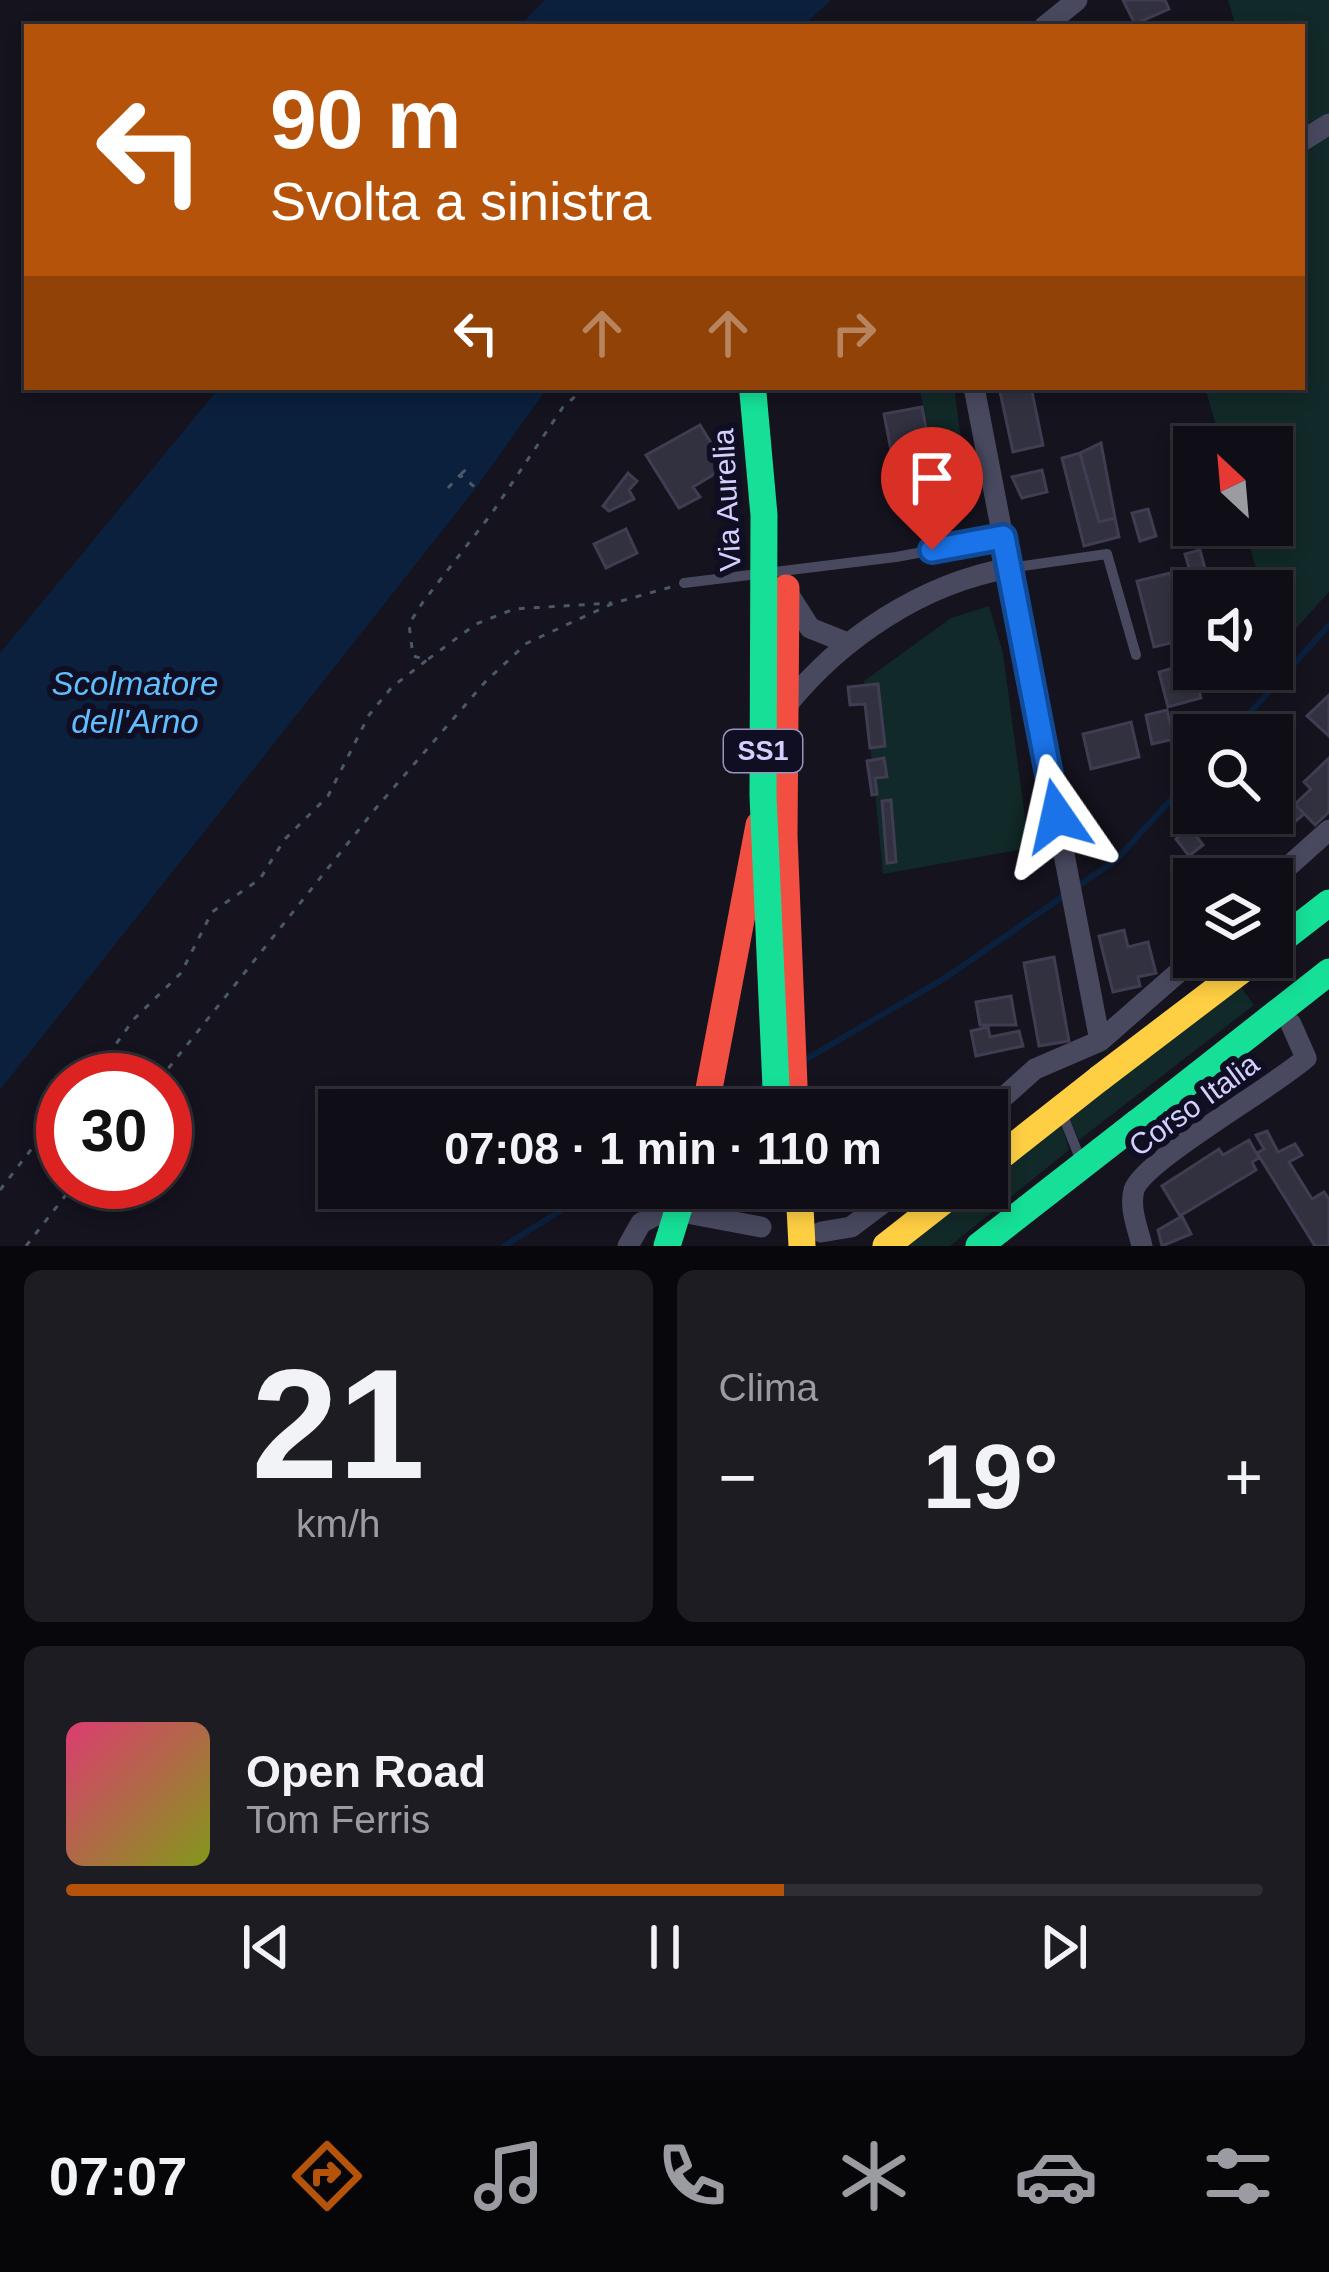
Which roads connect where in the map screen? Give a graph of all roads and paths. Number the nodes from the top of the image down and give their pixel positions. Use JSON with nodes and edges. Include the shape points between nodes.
{"nodes":[{"id":1,"x":1077,"y":0,"type":"edge"},
{"id":2,"x":1048,"y":24,"type":"edge"},
{"id":3,"x":583,"y":390,"type":"edge"},
{"id":4,"x":975,"y":390,"type":"edge"},
{"id":5,"x":472,"y":464,"type":"dead end"},
{"id":6,"x":460,"y":475,"type":"junction"},
{"id":7,"x":448,"y":488,"type":"dead end"},
{"id":8,"x":476,"y":488,"type":"dead end"},
{"id":9,"x":1003,"y":537,"type":"junction"},
{"id":10,"x":1009,"y":568,"type":"junction"},
{"id":11,"x":684,"y":583,"type":"joint"},
{"id":12,"x":786,"y":589,"type":"junction"},
{"id":13,"x":614,"y":603,"type":"junction"},
{"id":14,"x":845,"y":642,"type":"junction"},
{"id":15,"x":1136,"y":655,"type":"dead end"},
{"id":16,"x":427,"y":660,"type":"junction"},
{"id":17,"x":787,"y":705,"type":"junction"},
{"id":18,"x":763,"y":796,"type":"junction"},
{"id":19,"x":1329,"y":830,"type":"edge"},
{"id":20,"x":1293,"y":862,"type":"edge"},
{"id":21,"x":1329,"y":903,"type":"edge"},
{"id":22,"x":1293,"y":930,"type":"edge"},
{"id":23,"x":1329,"y":972,"type":"edge"},
{"id":24,"x":1173,"y":977,"type":"edge"},
{"id":25,"x":1239,"y":978,"type":"edge"},
{"id":26,"x":1283,"y":1008,"type":"junction"},
{"id":27,"x":1100,"y":1041,"type":"junction"},
{"id":28,"x":109,"y":1053,"type":"edge"},
{"id":29,"x":181,"y":1053,"type":"edge"},
{"id":30,"x":709,"y":1089,"type":"edge"},
{"id":31,"x":776,"y":1089,"type":"edge"},
{"id":32,"x":794,"y":1089,"type":"edge"},
{"id":33,"x":1008,"y":1093,"type":"edge"},
{"id":34,"x":1060,"y":1109,"type":"junction"},
{"id":35,"x":36,"y":1143,"type":"edge"},
{"id":36,"x":1008,"y":1150,"type":"edge"},
{"id":37,"x":1082,"y":1165,"type":"junction"},
{"id":38,"x":0,"y":1190,"type":"edge"},
{"id":39,"x":55,"y":1209,"type":"edge"},
{"id":40,"x":684,"y":1209,"type":"edge"},
{"id":41,"x":707,"y":1209,"type":"edge"},
{"id":42,"x":804,"y":1209,"type":"edge"},
{"id":43,"x":875,"y":1209,"type":"edge"},
{"id":44,"x":933,"y":1209,"type":"edge"},
{"id":45,"x":662,"y":1212,"type":"dead end"},
{"id":46,"x":772,"y":1237,"type":"edge"},
{"id":47,"x":812,"y":1239,"type":"edge"},
{"id":48,"x":26,"y":1246,"type":"edge"},
{"id":49,"x":628,"y":1246,"type":"edge"},
{"id":50,"x":667,"y":1246,"type":"edge"},
{"id":51,"x":886,"y":1246,"type":"edge"},
{"id":52,"x":979,"y":1246,"type":"edge"},
{"id":53,"x":1142,"y":1246,"type":"edge"}],
"edges":[{"from":1,"to":2,"type":"street"},
{"from":3,"to":16,"type":"path","via":[[409,624],[413,656]]},
{"from":4,"to":9,"type":"street"},
{"from":5,"to":6,"type":"path"},
{"from":6,"to":7,"type":"path"},
{"from":6,"to":8,"type":"path"},
{"from":9,"to":10,"type":"street"},
{"from":9,"to":11,"type":"lane"},
{"from":10,"to":14,"type":"street","via":[[959,580]]},
{"from":10,"to":15,"type":"lane","via":[[1107,554]]},
{"from":10,"to":27,"type":"street"},
{"from":11,"to":13,"type":"path"},
{"from":12,"to":14,"type":"street","via":[[810,628]]},
{"from":12,"to":17,"type":"main road","name":"Via Aurelia","number":"SS1"},
{"from":12,"to":18,"type":"main road","name":"Via Aurelia","number":"SS1","bridge":true,"via":[[784,512],[753,393],[764,515]]},
{"from":13,"to":16,"type":"path","via":[[514,609],[476,624]]},
{"from":13,"to":29,"type":"path","via":[[527,643],[486,681]]},
{"from":14,"to":17,"type":"street"},
{"from":16,"to":28,"type":"path","via":[[368,715],[328,796],[284,840],[260,879],[212,913],[181,973]]},
{"from":17,"to":32,"type":"main road","name":"Via Aurelia","number":"SS1"},
{"from":18,"to":30,"type":"main road","bridge":true},
{"from":18,"to":31,"type":"main road","name":"Via Aurelia","number":"SS1","bridge":true},
{"from":19,"to":20,"type":"street"},
{"from":21,"to":22,"type":"main road"},
{"from":23,"to":26,"type":"main road","bridge":true},
{"from":24,"to":27,"type":"street"},
{"from":25,"to":34,"type":"main road","bridge":true},
{"from":26,"to":37,"type":"main road","bridge":true},
{"from":26,"to":53,"type":"street","name":"Corso Italia","via":[[1306,1058],[1141,1176],[1132,1205]]},
{"from":27,"to":33,"type":"street","via":[[1035,1069]]},
{"from":34,"to":36,"type":"main road"},
{"from":34,"to":37,"type":"lane"},
{"from":35,"to":38,"type":"path"},
{"from":37,"to":52,"type":"main road"},
{"from":39,"to":48,"type":"path"},
{"from":40,"to":50,"type":"main road","bridge":true},
{"from":41,"to":46,"type":"street"},
{"from":42,"to":47,"type":"main road","bridge":true},
{"from":43,"to":47,"type":"street"},
{"from":44,"to":51,"type":"main road"},
{"from":45,"to":49,"type":"street","via":[[641,1222]]}]}
